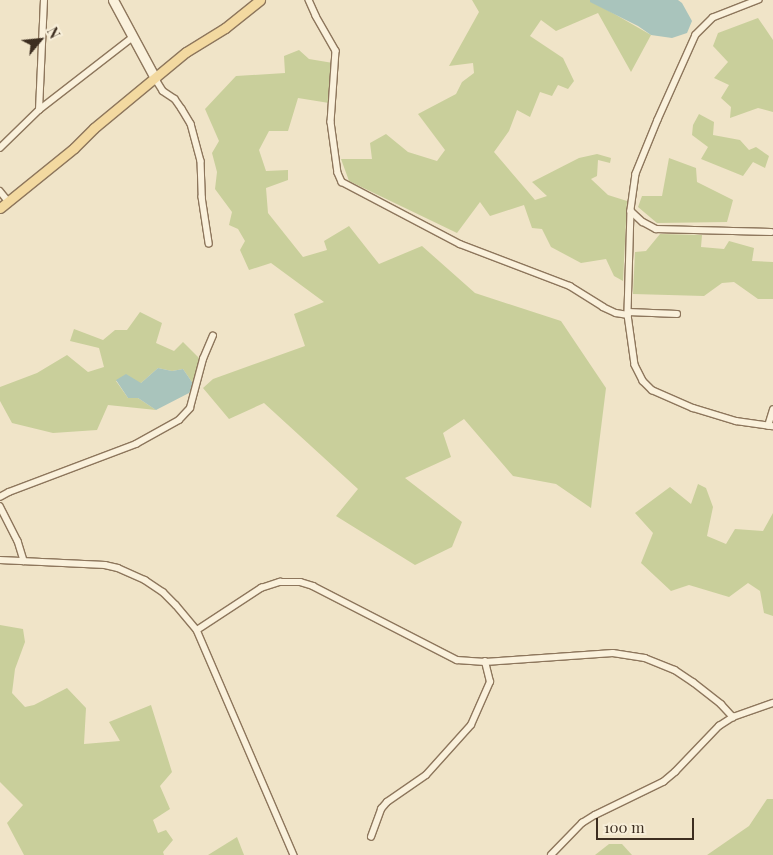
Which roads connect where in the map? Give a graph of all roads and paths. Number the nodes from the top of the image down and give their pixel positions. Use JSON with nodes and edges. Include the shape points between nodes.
{"nodes":[{"id":1,"x":44,"y":0,"type":"edge"},
{"id":2,"x":113,"y":0,"type":"edge"},
{"id":3,"x":260,"y":0,"type":"edge"},
{"id":4,"x":309,"y":0,"type":"edge"},
{"id":5,"x":760,"y":0,"type":"edge"},
{"id":6,"x":133,"y":37,"type":"junction"},
{"id":7,"x":155,"y":78,"type":"junction"},
{"id":8,"x":39,"y":110,"type":"junction"},
{"id":9,"x":0,"y":148,"type":"edge"},
{"id":10,"x":0,"y":191,"type":"edge"},
{"id":11,"x":8,"y":201,"type":"junction"},
{"id":12,"x":0,"y":208,"type":"edge"},
{"id":13,"x":631,"y":211,"type":"junction"},
{"id":14,"x":770,"y":232,"type":"dead end"},
{"id":15,"x":209,"y":243,"type":"dead end"},
{"id":16,"x":628,"y":313,"type":"junction"},
{"id":17,"x":677,"y":314,"type":"dead end"},
{"id":18,"x":213,"y":336,"type":"dead end"},
{"id":19,"x":773,"y":410,"type":"edge"},
{"id":20,"x":771,"y":426,"type":"edge"},
{"id":21,"x":0,"y":497,"type":"edge"},
{"id":22,"x":0,"y":506,"type":"edge"},
{"id":23,"x":0,"y":560,"type":"edge"},
{"id":24,"x":24,"y":561,"type":"junction"},
{"id":25,"x":197,"y":630,"type":"junction"},
{"id":26,"x":485,"y":662,"type":"junction"},
{"id":27,"x":773,"y":703,"type":"edge"},
{"id":28,"x":733,"y":717,"type":"junction"},
{"id":29,"x":371,"y":837,"type":"dead end"},
{"id":30,"x":294,"y":855,"type":"edge"},
{"id":31,"x":551,"y":855,"type":"edge"}],
"edges":[{"from":1,"to":8,"type":"street"},
{"from":2,"to":6,"type":"main road"},
{"from":3,"to":7,"type":"main road"},
{"from":4,"to":16,"type":"street","via":[[336,51],[332,122],[342,182],[460,244],[570,286],[616,314]]},
{"from":5,"to":13,"type":"street","via":[[713,18],[696,35],[636,174]]},
{"from":6,"to":7,"type":"main road"},
{"from":6,"to":8,"type":"street"},
{"from":7,"to":11,"type":"main road"},
{"from":7,"to":15,"type":"street","via":[[175,99],[191,124],[201,161],[202,197]]},
{"from":8,"to":9,"type":"street"},
{"from":10,"to":11,"type":"street"},
{"from":11,"to":12,"type":"main road"},
{"from":13,"to":14,"type":"street","via":[[656,229]]},
{"from":13,"to":16,"type":"street"},
{"from":16,"to":17,"type":"street"},
{"from":16,"to":20,"type":"street","via":[[634,365],[652,390],[702,411],[736,421]]},
{"from":18,"to":21,"type":"street","via":[[203,359],[192,402],[179,420],[136,444]]},
{"from":19,"to":20,"type":"street"},
{"from":22,"to":24,"type":"street"},
{"from":23,"to":24,"type":"street"},
{"from":24,"to":25,"type":"street","via":[[105,565],[127,572],[163,592]]},
{"from":25,"to":26,"type":"street","via":[[261,588],[290,581],[313,586],[442,654],[469,662]]},
{"from":25,"to":30,"type":"street"},
{"from":26,"to":28,"type":"street","via":[[613,653],[635,655],[674,670],[709,693]]},
{"from":26,"to":29,"type":"street","via":[[490,682],[471,724],[426,775],[387,802],[381,809]]},
{"from":27,"to":28,"type":"street"},
{"from":28,"to":31,"type":"street","via":[[719,726],[663,782],[582,823]]}]}
